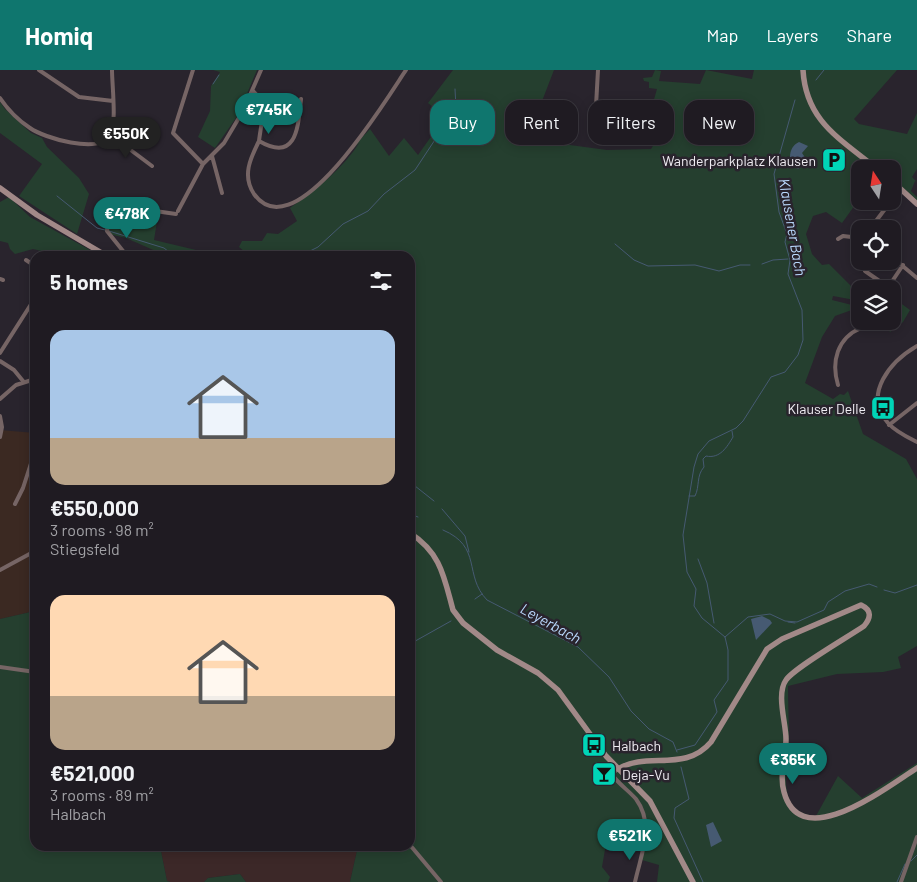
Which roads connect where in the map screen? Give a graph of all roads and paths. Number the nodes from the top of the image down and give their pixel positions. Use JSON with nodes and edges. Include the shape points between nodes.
{"nodes":[{"id":1,"x":39,"y":70,"type":"edge"},
{"id":2,"x":112,"y":70,"type":"edge"},
{"id":3,"x":193,"y":70,"type":"edge"},
{"id":4,"x":261,"y":70,"type":"edge"},
{"id":5,"x":598,"y":70,"type":"edge"},
{"id":6,"x":803,"y":70,"type":"edge"},
{"id":7,"x":404,"y":71,"type":"edge"},
{"id":8,"x":253,"y":91,"type":"junction"},
{"id":9,"x":0,"y":98,"type":"edge"},
{"id":10,"x":301,"y":99,"type":"dead end"},
{"id":11,"x":596,"y":100,"type":"edge"},
{"id":12,"x":113,"y":101,"type":"junction"},
{"id":13,"x":107,"y":139,"type":"junction"},
{"id":14,"x":258,"y":141,"type":"junction"},
{"id":15,"x":212,"y":156,"type":"junction"},
{"id":16,"x":866,"y":160,"type":"edge"},
{"id":17,"x":203,"y":164,"type":"junction"},
{"id":18,"x":152,"y":166,"type":"dead end"},
{"id":19,"x":0,"y":188,"type":"edge"},
{"id":20,"x":901,"y":189,"type":"edge"},
{"id":21,"x":222,"y":193,"type":"dead end"},
{"id":22,"x":917,"y":204,"type":"edge"},
{"id":23,"x":884,"y":210,"type":"edge"},
{"id":24,"x":877,"y":220,"type":"edge"},
{"id":25,"x":851,"y":237,"type":"edge"},
{"id":26,"x":838,"y":239,"type":"dead end"},
{"id":27,"x":98,"y":251,"type":"edge"},
{"id":28,"x":123,"y":251,"type":"edge"},
{"id":29,"x":26,"y":260,"type":"dead end"},
{"id":30,"x":30,"y":263,"type":"edge"},
{"id":31,"x":903,"y":265,"type":"joint"},
{"id":32,"x":865,"y":271,"type":"dead end"},
{"id":33,"x":917,"y":278,"type":"edge"},
{"id":34,"x":877,"y":280,"type":"edge"},
{"id":35,"x":893,"y":280,"type":"edge"},
{"id":36,"x":30,"y":306,"type":"edge"},
{"id":37,"x":858,"y":330,"type":"edge"},
{"id":38,"x":917,"y":346,"type":"edge"},
{"id":39,"x":0,"y":353,"type":"edge"},
{"id":40,"x":0,"y":361,"type":"edge"},
{"id":41,"x":30,"y":380,"type":"edge"},
{"id":42,"x":23,"y":381,"type":"junction"},
{"id":43,"x":838,"y":384,"type":"dead end"},
{"id":44,"x":0,"y":399,"type":"edge"},
{"id":45,"x":917,"y":403,"type":"edge"},
{"id":46,"x":0,"y":416,"type":"edge"},
{"id":47,"x":889,"y":425,"type":"junction"},
{"id":48,"x":0,"y":437,"type":"edge"},
{"id":49,"x":917,"y":442,"type":"edge"},
{"id":50,"x":30,"y":467,"type":"edge"},
{"id":51,"x":15,"y":504,"type":"dead end"},
{"id":52,"x":415,"y":537,"type":"edge"},
{"id":53,"x":30,"y":554,"type":"edge"},
{"id":54,"x":1,"y":569,"type":"edge"},
{"id":55,"x":0,"y":667,"type":"edge"},
{"id":56,"x":30,"y":671,"type":"edge"},
{"id":57,"x":917,"y":768,"type":"edge"},
{"id":58,"x":618,"y":769,"type":"junction"},
{"id":59,"x":917,"y":837,"type":"edge"},
{"id":60,"x":414,"y":851,"type":"edge"},
{"id":61,"x":441,"y":882,"type":"edge"},
{"id":62,"x":635,"y":882,"type":"edge"},
{"id":63,"x":693,"y":882,"type":"edge"},
{"id":64,"x":901,"y":882,"type":"edge"}],
"edges":[{"from":1,"to":12,"type":"street","via":[[78,97]]},
{"from":2,"to":12,"type":"street"},
{"from":3,"to":17,"type":"street","via":[[173,133]]},
{"from":4,"to":8,"type":"street"},
{"from":5,"to":11,"type":"street"},
{"from":6,"to":16,"type":"main road","via":[[807,98],[820,121]]},
{"from":7,"to":14,"type":"street","via":[[354,147],[306,194],[287,206],[272,208],[263,203],[249,184],[248,167]]},
{"from":8,"to":14,"type":"street","via":[[262,103]]},
{"from":8,"to":15,"type":"street","via":[[229,135]]},
{"from":9,"to":13,"type":"street","via":[[17,118],[43,136],[83,144],[97,144]]},
{"from":10,"to":14,"type":"street","via":[[298,126],[289,145],[272,148]]},
{"from":12,"to":13,"type":"street","via":[[112,130]]},
{"from":13,"to":18,"type":"street","via":[[128,148]]},
{"from":15,"to":17,"type":"street"},
{"from":15,"to":21,"type":"street"},
{"from":17,"to":28,"type":"street","via":[[177,213],[109,209],[107,231]]},
{"from":19,"to":27,"type":"main road","via":[[36,215]]},
{"from":20,"to":22,"type":"main road"},
{"from":23,"to":24,"type":"street"},
{"from":25,"to":26,"type":"street"},
{"from":29,"to":30,"type":"street"},
{"from":31,"to":33,"type":"street"},
{"from":31,"to":35,"type":"street"},
{"from":32,"to":34,"type":"street"},
{"from":36,"to":39,"type":"street"},
{"from":37,"to":43,"type":"street","via":[[841,345],[835,362]]},
{"from":38,"to":47,"type":"street","via":[[903,354],[878,385],[879,403]]},
{"from":40,"to":42,"type":"street"},
{"from":41,"to":42,"type":"street"},
{"from":42,"to":44,"type":"street"},
{"from":45,"to":47,"type":"street"},
{"from":46,"to":48,"type":"street"},
{"from":47,"to":49,"type":"street"},
{"from":50,"to":51,"type":"street"},
{"from":52,"to":58,"type":"main road","via":[[436,557],[458,617],[496,650],[549,681]]},
{"from":53,"to":54,"type":"street"},
{"from":55,"to":56,"type":"street"},
{"from":57,"to":58,"type":"main road","via":[[857,805],[826,817],[810,818],[797,813],[784,792],[784,681],[864,626],[869,612],[861,605],[788,636],[768,650],[711,742],[699,753],[664,762],[627,764]]},
{"from":58,"to":62,"type":"street","via":[[614,777],[641,806],[647,826]]},
{"from":58,"to":63,"type":"main road","via":[[655,809]]},
{"from":59,"to":64,"type":"street"},
{"from":60,"to":61,"type":"street"}]}
